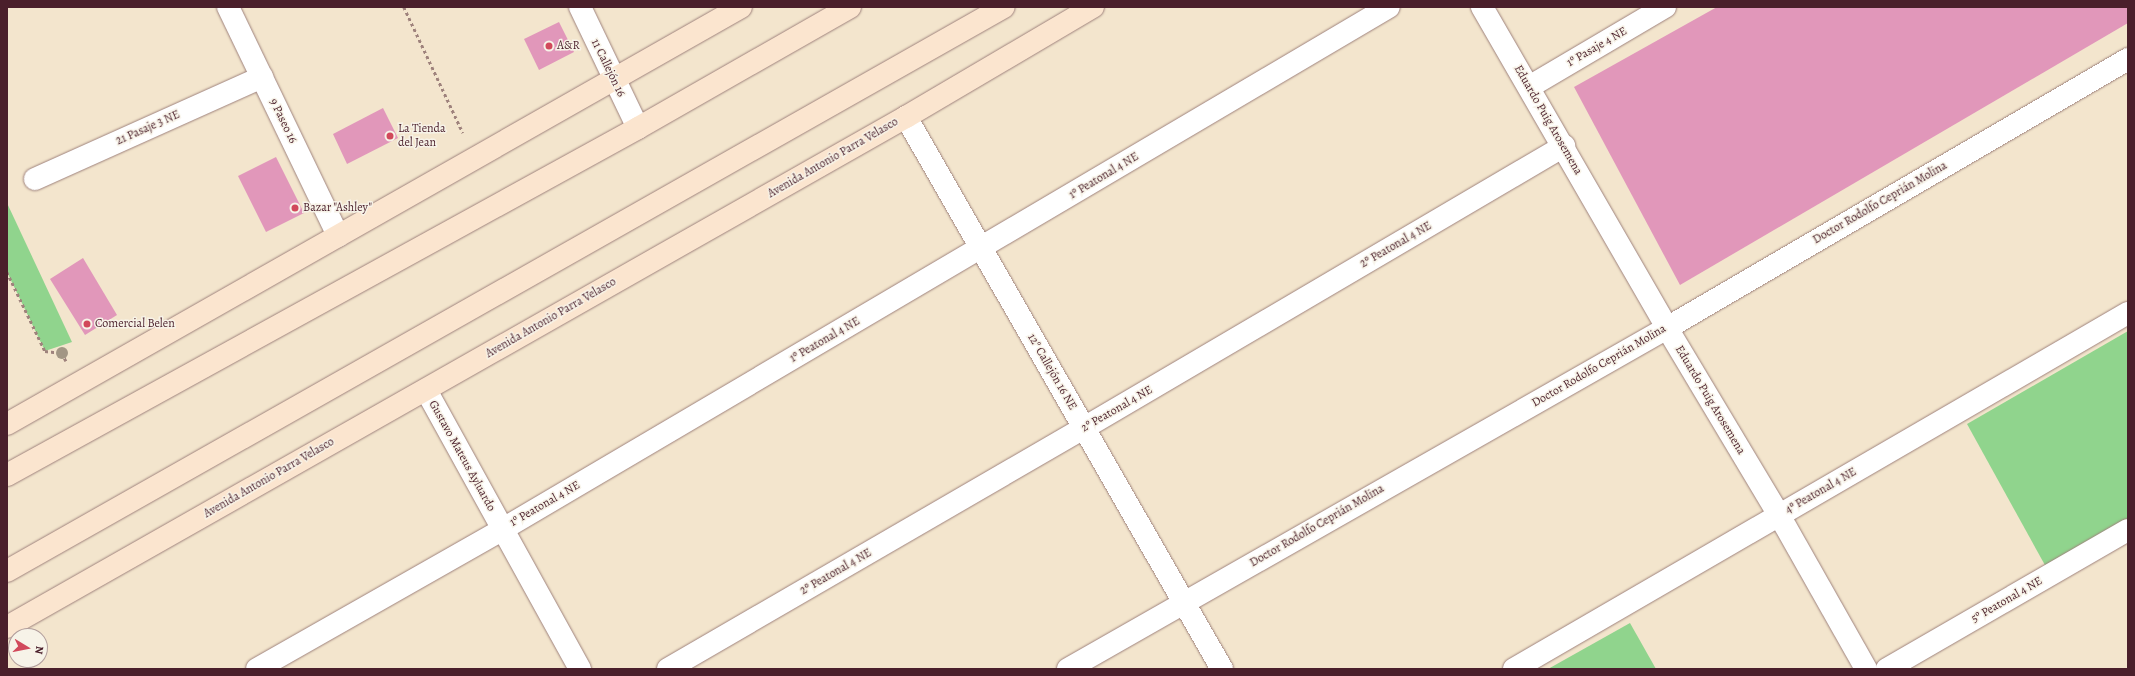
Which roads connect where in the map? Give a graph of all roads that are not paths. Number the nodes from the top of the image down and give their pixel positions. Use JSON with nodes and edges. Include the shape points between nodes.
{"nodes":[{"id":1,"x":228,"y":7,"type":"edge"},
{"id":2,"x":580,"y":7,"type":"edge"},
{"id":3,"x":741,"y":7,"type":"edge"},
{"id":4,"x":850,"y":7,"type":"edge"},
{"id":5,"x":1004,"y":7,"type":"edge"},
{"id":6,"x":1389,"y":7,"type":"edge"},
{"id":7,"x":1482,"y":7,"type":"edge"},
{"id":8,"x":1665,"y":7,"type":"edge"},
{"id":9,"x":1085,"y":9,"type":"edge"},
{"id":10,"x":2128,"y":59,"type":"edge"},
{"id":11,"x":262,"y":77,"type":"junction"},
{"id":12,"x":614,"y":80,"type":"junction"},
{"id":13,"x":1530,"y":87,"type":"junction"},
{"id":14,"x":906,"y":116,"type":"junction"},
{"id":15,"x":638,"y":128,"type":"junction"},
{"id":16,"x":1564,"y":146,"type":"junction"},
{"id":17,"x":35,"y":179,"type":"dead end"},
{"id":18,"x":338,"y":236,"type":"junction"},
{"id":19,"x":981,"y":249,"type":"junction"},
{"id":20,"x":2128,"y":313,"type":"edge"},
{"id":21,"x":1667,"y":328,"type":"junction"},
{"id":22,"x":426,"y":390,"type":"junction"},
{"id":23,"x":7,"y":424,"type":"edge"},
{"id":24,"x":1084,"y":428,"type":"junction"},
{"id":25,"x":7,"y":476,"type":"edge"},
{"id":26,"x":1779,"y":515,"type":"junction"},
{"id":27,"x":503,"y":529,"type":"junction"},
{"id":28,"x":2128,"y":530,"type":"edge"},
{"id":29,"x":7,"y":571,"type":"edge"},
{"id":30,"x":1184,"y":602,"type":"junction"},
{"id":31,"x":7,"y":627,"type":"edge"},
{"id":32,"x":257,"y":669,"type":"edge"},
{"id":33,"x":580,"y":669,"type":"edge"},
{"id":34,"x":668,"y":669,"type":"edge"},
{"id":35,"x":1068,"y":669,"type":"edge"},
{"id":36,"x":1222,"y":669,"type":"edge"},
{"id":37,"x":1514,"y":669,"type":"edge"},
{"id":38,"x":1866,"y":669,"type":"edge"},
{"id":39,"x":1887,"y":669,"type":"edge"}],
"edges":[{"from":1,"to":11,"type":"street","name":"9 Paseo 16"},
{"from":2,"to":12,"type":"street","name":"11 Callejón 16"},
{"from":3,"to":12,"type":"main road"},
{"from":4,"to":15,"type":"main road"},
{"from":5,"to":29,"type":"main road"},
{"from":6,"to":19,"type":"street","name":"1º Peatonal 4 NE"},
{"from":7,"to":13,"type":"street","name":"Eduardo Puig Arosemena"},
{"from":8,"to":13,"type":"street","name":"1º Pasaje 4 NE"},
{"from":9,"to":14,"type":"main road","name":"Avenida Antonio Parra Velasco"},
{"from":10,"to":21,"type":"street","name":"Doctor Rodolfo Ceprián Molina"},
{"from":11,"to":17,"type":"street","name":"21 Pasaje 3 NE"},
{"from":11,"to":18,"type":"street","name":"9 Paseo 16"},
{"from":12,"to":15,"type":"street","name":"11 Callejón 16"},
{"from":12,"to":18,"type":"main road"},
{"from":13,"to":16,"type":"street","name":"Eduardo Puig Arosemena"},
{"from":14,"to":19,"type":"street","name":"12° Callejón 16 NE"},
{"from":14,"to":22,"type":"main road","name":"Avenida Antonio Parra Velasco"},
{"from":15,"to":25,"type":"main road"},
{"from":16,"to":21,"type":"street","name":"Eduardo Puig Arosemena"},
{"from":16,"to":24,"type":"street","name":"2º Peatonal 4 NE"},
{"from":18,"to":23,"type":"main road"},
{"from":19,"to":24,"type":"street","name":"12° Callejón 16 NE"},
{"from":19,"to":27,"type":"street","name":"1º Peatonal 4 NE"},
{"from":20,"to":26,"type":"street","name":"4º Peatonal 4 NE"},
{"from":21,"to":26,"type":"street","name":"Eduardo Puig Arosemena"},
{"from":21,"to":30,"type":"street","name":"Doctor Rodolfo Ceprián Molina"},
{"from":22,"to":27,"type":"street","name":"Gustavo Mateus Ayluardo"},
{"from":22,"to":31,"type":"main road","name":"Avenida Antonio Parra Velasco"},
{"from":24,"to":30,"type":"street","name":"12° Callejón 16 NE"},
{"from":24,"to":34,"type":"street","name":"2º Peatonal 4 NE"},
{"from":26,"to":37,"type":"street","name":"4º Peatonal 4 NE"},
{"from":26,"to":38,"type":"street","name":"Eduardo Puig Arosemena"},
{"from":27,"to":32,"type":"street","name":"1º Peatonal 4 NE"},
{"from":27,"to":33,"type":"street","name":"Gustavo Mateus Ayluardo"},
{"from":28,"to":39,"type":"street","name":"5º Peatonal 4 NE"},
{"from":30,"to":35,"type":"street","name":"Doctor Rodolfo Ceprián Molina"},
{"from":30,"to":36,"type":"street","name":"12° Callejón 16 NE"}]}
